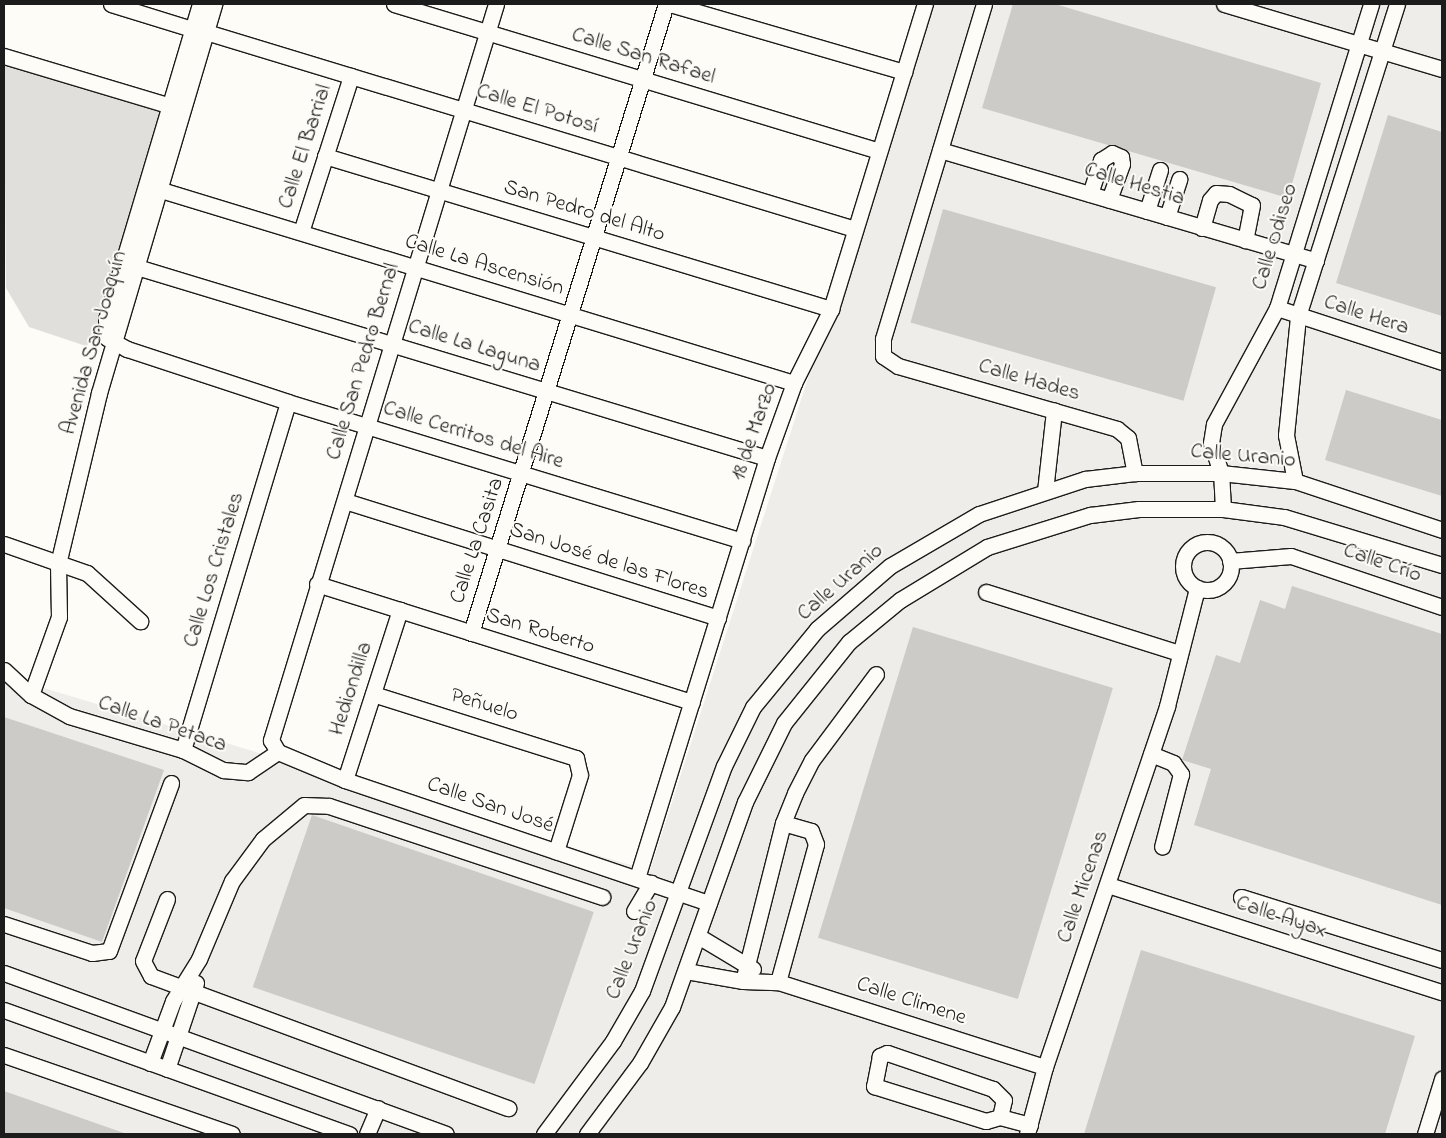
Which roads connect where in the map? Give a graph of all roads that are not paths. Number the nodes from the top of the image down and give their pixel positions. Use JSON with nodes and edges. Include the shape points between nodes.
{"nodes":[{"id":1,"x":111,"y":4,"type":"edge"},
{"id":2,"x":200,"y":4,"type":"edge"},
{"id":3,"x":214,"y":4,"type":"edge"},
{"id":4,"x":394,"y":4,"type":"edge"},
{"id":5,"x":496,"y":4,"type":"edge"},
{"id":6,"x":668,"y":4,"type":"edge"},
{"id":7,"x":925,"y":4,"type":"edge"},
{"id":8,"x":984,"y":4,"type":"edge"},
{"id":9,"x":1224,"y":4,"type":"edge"},
{"id":10,"x":1371,"y":4,"type":"edge"},
{"id":11,"x":1397,"y":4,"type":"edge"},
{"id":12,"x":199,"y":31,"type":"junction"},
{"id":13,"x":487,"y":32,"type":"junction"},
{"id":14,"x":1358,"y":43,"type":"junction"},
{"id":15,"x":1385,"y":51,"type":"junction"},
{"id":16,"x":4,"y":56,"type":"edge"},
{"id":17,"x":1442,"y":69,"type":"edge"},
{"id":18,"x":904,"y":72,"type":"junction"},
{"id":19,"x":351,"y":76,"type":"junction"},
{"id":20,"x":642,"y":79,"type":"junction"},
{"id":21,"x":167,"y":105,"type":"junction"},
{"id":22,"x":182,"y":110,"type":"junction"},
{"id":23,"x":464,"y":110,"type":"junction"},
{"id":24,"x":940,"y":150,"type":"junction"},
{"id":25,"x":879,"y":151,"type":"junction"},
{"id":26,"x":326,"y":156,"type":"junction"},
{"id":27,"x":620,"y":158,"type":"junction"},
{"id":28,"x":1160,"y":170,"type":"dead end"},
{"id":29,"x":1179,"y":179,"type":"dead end"},
{"id":30,"x":161,"y":190,"type":"junction"},
{"id":31,"x":438,"y":191,"type":"junction"},
{"id":32,"x":1090,"y":194,"type":"junction"},
{"id":33,"x":1109,"y":200,"type":"junction"},
{"id":34,"x":1147,"y":211,"type":"junction"},
{"id":35,"x":1167,"y":217,"type":"junction"},
{"id":36,"x":1202,"y":228,"type":"junction"},
{"id":37,"x":855,"y":229,"type":"junction"},
{"id":38,"x":301,"y":232,"type":"junction"},
{"id":39,"x":595,"y":237,"type":"junction"},
{"id":40,"x":1245,"y":240,"type":"junction"},
{"id":41,"x":1292,"y":254,"type":"junction"},
{"id":42,"x":1316,"y":261,"type":"junction"},
{"id":43,"x":415,"y":267,"type":"junction"},
{"id":44,"x":140,"y":268,"type":"junction"},
{"id":45,"x":1277,"y":308,"type":"junction"},
{"id":46,"x":831,"y":309,"type":"junction"},
{"id":47,"x":572,"y":315,"type":"junction"},
{"id":48,"x":1298,"y":316,"type":"junction"},
{"id":49,"x":112,"y":342,"type":"junction"},
{"id":50,"x":391,"y":344,"type":"junction"},
{"id":51,"x":1442,"y":362,"type":"edge"},
{"id":52,"x":794,"y":382,"type":"junction"},
{"id":53,"x":548,"y":392,"type":"junction"},
{"id":54,"x":288,"y":402,"type":"junction"},
{"id":55,"x":1054,"y":411,"type":"junction"},
{"id":56,"x":366,"y":426,"type":"junction"},
{"id":57,"x":767,"y":458,"type":"junction"},
{"id":58,"x":1135,"y":473,"type":"junction"},
{"id":59,"x":1221,"y":473,"type":"junction"},
{"id":60,"x":522,"y":474,"type":"junction"},
{"id":61,"x":1295,"y":480,"type":"junction"},
{"id":62,"x":1045,"y":491,"type":"junction"},
{"id":63,"x":345,"y":501,"type":"junction"},
{"id":64,"x":1223,"y":509,"type":"junction"},
{"id":65,"x":1442,"y":530,"type":"edge"},
{"id":66,"x":742,"y":541,"type":"junction"},
{"id":67,"x":4,"y":544,"type":"edge"},
{"id":68,"x":498,"y":549,"type":"junction"},
{"id":69,"x":1230,"y":561,"type":"junction"},
{"id":70,"x":58,"y":564,"type":"junction"},
{"id":71,"x":1442,"y":565,"type":"edge"},
{"id":72,"x":317,"y":584,"type":"junction"},
{"id":73,"x":1197,"y":588,"type":"junction"},
{"id":74,"x":986,"y":592,"type":"dead end"},
{"id":75,"x":1442,"y":607,"type":"edge"},
{"id":76,"x":400,"y":610,"type":"junction"},
{"id":77,"x":718,"y":618,"type":"junction"},
{"id":78,"x":140,"y":621,"type":"dead end"},
{"id":79,"x":471,"y":633,"type":"junction"},
{"id":80,"x":1180,"y":653,"type":"junction"},
{"id":81,"x":4,"y":670,"type":"edge"},
{"id":82,"x":876,"y":674,"type":"dead end"},
{"id":83,"x":373,"y":694,"type":"junction"},
{"id":84,"x":31,"y":695,"type":"junction"},
{"id":85,"x":692,"y":702,"type":"junction"},
{"id":86,"x":183,"y":750,"type":"junction"},
{"id":87,"x":278,"y":752,"type":"junction"},
{"id":88,"x":1151,"y":754,"type":"junction"},
{"id":89,"x":346,"y":780,"type":"junction"},
{"id":90,"x":171,"y":783,"type":"dead end"},
{"id":91,"x":783,"y":823,"type":"junction"},
{"id":92,"x":1162,"y":847,"type":"dead end"},
{"id":93,"x":556,"y":851,"type":"junction"},
{"id":94,"x":644,"y":880,"type":"junction"},
{"id":95,"x":1108,"y":885,"type":"junction"},
{"id":96,"x":679,"y":893,"type":"junction"},
{"id":97,"x":602,"y":897,"type":"dead end"},
{"id":98,"x":1241,"y":897,"type":"dead end"},
{"id":99,"x":167,"y":899,"type":"dead end"},
{"id":100,"x":709,"y":903,"type":"junction"},
{"id":101,"x":634,"y":911,"type":"dead end"},
{"id":102,"x":4,"y":924,"type":"edge"},
{"id":103,"x":698,"y":936,"type":"junction"},
{"id":104,"x":199,"y":959,"type":"junction"},
{"id":105,"x":1442,"y":960,"type":"edge"},
{"id":106,"x":747,"y":964,"type":"junction"},
{"id":107,"x":686,"y":971,"type":"junction"},
{"id":108,"x":4,"y":973,"type":"edge"},
{"id":109,"x":771,"y":980,"type":"junction"},
{"id":110,"x":743,"y":981,"type":"junction"},
{"id":111,"x":180,"y":986,"type":"junction"},
{"id":112,"x":195,"y":992,"type":"junction"},
{"id":113,"x":1442,"y":992,"type":"edge"},
{"id":114,"x":4,"y":1010,"type":"edge"},
{"id":115,"x":163,"y":1030,"type":"junction"},
{"id":116,"x":179,"y":1036,"type":"junction"},
{"id":117,"x":4,"y":1055,"type":"edge"},
{"id":118,"x":150,"y":1063,"type":"junction"},
{"id":119,"x":1045,"y":1067,"type":"junction"},
{"id":120,"x":167,"y":1069,"type":"junction"},
{"id":121,"x":1442,"y":1079,"type":"edge"},
{"id":122,"x":378,"y":1108,"type":"junction"},
{"id":123,"x":508,"y":1108,"type":"dead end"},
{"id":124,"x":1000,"y":1117,"type":"junction"},
{"id":125,"x":1028,"y":1130,"type":"edge"},
{"id":126,"x":232,"y":1134,"type":"edge"},
{"id":127,"x":349,"y":1134,"type":"edge"},
{"id":128,"x":367,"y":1134,"type":"edge"},
{"id":129,"x":446,"y":1134,"type":"edge"},
{"id":130,"x":544,"y":1134,"type":"edge"},
{"id":131,"x":586,"y":1134,"type":"edge"},
{"id":132,"x":1425,"y":1134,"type":"edge"}],
"edges":[{"from":1,"to":12,"type":"street","name":"Calle El Potosí"},
{"from":2,"to":12,"type":"street","name":"Avenida San Joaquín"},
{"from":3,"to":12,"type":"street","name":"Avenida San Joaquín"},
{"from":4,"to":13,"type":"street","name":"Calle San Rafael"},
{"from":5,"to":13,"type":"street","name":"Calle San Pedro Bernal"},
{"from":6,"to":18,"type":"street"},
{"from":6,"to":20,"type":"street","name":"Calle La Casita"},
{"from":7,"to":18,"type":"street","name":"18 de Marzo"},
{"from":8,"to":24,"type":"street"},
{"from":9,"to":14,"type":"street"},
{"from":10,"to":14,"type":"street","name":"Calle Odiseo"},
{"from":11,"to":15,"type":"street","name":"Calle Odiseo"},
{"from":12,"to":19,"type":"street","name":"Calle El Potosí"},
{"from":12,"to":21,"type":"street","name":"Avenida San Joaquín"},
{"from":12,"to":22,"type":"street","name":"Avenida San Joaquín"},
{"from":13,"to":20,"type":"street","name":"Calle San Rafael"},
{"from":13,"to":23,"type":"street","name":"Calle San Pedro Bernal"},
{"from":14,"to":15,"type":"street"},
{"from":14,"to":41,"type":"street","name":"Calle Odiseo"},
{"from":15,"to":17,"type":"street"},
{"from":15,"to":42,"type":"street","name":"Calle Odiseo"},
{"from":16,"to":21,"type":"street"},
{"from":18,"to":25,"type":"street","name":"18 de Marzo"},
{"from":19,"to":23,"type":"street","name":"Calle El Potosí"},
{"from":19,"to":26,"type":"street","name":"Calle El Barrial"},
{"from":20,"to":25,"type":"street","name":"Calle San Rafael"},
{"from":20,"to":27,"type":"street","name":"Calle La Casita"},
{"from":21,"to":22,"type":"street"},
{"from":21,"to":49,"type":"street","name":"Avenida San Joaquín","via":[[106,319]]},
{"from":22,"to":30,"type":"street","name":"Avenida San Joaquín"},
{"from":23,"to":27,"type":"street","name":"Calle El Potosí"},
{"from":23,"to":31,"type":"street","name":"Calle San Pedro Bernal"},
{"from":24,"to":32,"type":"street","name":"Calle Hestia"},
{"from":24,"to":55,"type":"street","name":"Calle Hades","via":[[883,340],[883,356],[898,366]]},
{"from":25,"to":37,"type":"street","name":"18 de Marzo"},
{"from":26,"to":31,"type":"street","name":"San Pedro del Alto"},
{"from":26,"to":38,"type":"street","name":"Calle El Barrial"},
{"from":27,"to":37,"type":"street","name":"Calle El Potosí"},
{"from":27,"to":39,"type":"street","name":"Calle La Casita"},
{"from":28,"to":34,"type":"street"},
{"from":29,"to":35,"type":"street"},
{"from":30,"to":38,"type":"street","name":"Calle La Ascensión"},
{"from":30,"to":44,"type":"street","name":"Avenida San Joaquín"},
{"from":31,"to":39,"type":"street","name":"San Pedro del Alto"},
{"from":31,"to":43,"type":"street","name":"Calle San Pedro Bernal"},
{"from":32,"to":33,"type":"street","name":"Calle Hestia"},
{"from":32,"to":33,"type":"street","via":[[1101,160],[1112,153],[1121,157],[1122,164]]},
{"from":33,"to":34,"type":"street","name":"Calle Hestia"},
{"from":34,"to":35,"type":"street","name":"Calle Hestia"},
{"from":35,"to":36,"type":"street","name":"Calle Hestia"},
{"from":36,"to":40,"type":"street","name":"Calle Hestia"},
{"from":36,"to":40,"type":"street","via":[[1210,200],[1216,193],[1229,194],[1252,205]]},
{"from":37,"to":46,"type":"street","name":"18 de Marzo"},
{"from":38,"to":43,"type":"street","name":"Calle La Ascensión"},
{"from":39,"to":46,"type":"street","name":"San Pedro del Alto"},
{"from":39,"to":47,"type":"street","name":"Calle La Casita"},
{"from":40,"to":41,"type":"street","name":"Calle Hestia"},
{"from":41,"to":42,"type":"street","name":"Calle Hestia"},
{"from":41,"to":45,"type":"street","name":"Calle Odiseo"},
{"from":42,"to":48,"type":"street","name":"Calle Odiseo"},
{"from":43,"to":47,"type":"street","name":"Calle La Ascensión"},
{"from":43,"to":50,"type":"street","name":"Calle San Pedro Bernal"},
{"from":44,"to":49,"type":"street","name":"Avenida San Joaquín"},
{"from":44,"to":50,"type":"street","name":"Calle La Laguna"},
{"from":45,"to":48,"type":"street","name":"Calle Hera"},
{"from":45,"to":59,"type":"street","name":"Calle Odiseo","via":[[1214,424],[1211,443]]},
{"from":46,"to":52,"type":"street","name":"18 de Marzo"},
{"from":47,"to":52,"type":"street","name":"Calle La Ascensión"},
{"from":47,"to":53,"type":"street","name":"Calle La Casita"},
{"from":48,"to":51,"type":"street","name":"Calle Hera"},
{"from":48,"to":61,"type":"street","name":"Calle Odiseo","via":[[1286,435]]},
{"from":49,"to":54,"type":"street","name":"Calle Cerritos del Aire"},
{"from":49,"to":70,"type":"street","name":"Avenida San Joaquín"},
{"from":50,"to":53,"type":"street","name":"Calle La Laguna"},
{"from":50,"to":56,"type":"street","name":"Calle San Pedro Bernal"},
{"from":52,"to":57,"type":"street","name":"18 de Marzo"},
{"from":53,"to":57,"type":"street","name":"Calle La Laguna"},
{"from":53,"to":60,"type":"street","name":"Calle La Casita"},
{"from":54,"to":56,"type":"street","name":"Calle Cerritos del Aire"},
{"from":54,"to":86,"type":"street","name":"Calle Los Cristales"},
{"from":55,"to":58,"type":"street","name":"Calle Hades","via":[[1124,433]]},
{"from":55,"to":62,"type":"street"},
{"from":56,"to":60,"type":"street","name":"Calle Cerritos del Aire"},
{"from":56,"to":63,"type":"street","name":"Calle San Pedro Bernal"},
{"from":57,"to":66,"type":"street","name":"18 de Marzo"},
{"from":58,"to":59,"type":"street","name":"Calle Uranio"},
{"from":58,"to":62,"type":"street","name":"Calle Uranio","via":[[1085,479]]},
{"from":59,"to":61,"type":"street","name":"Calle Uranio"},
{"from":59,"to":64,"type":"street","name":"Calle Odiseo"},
{"from":60,"to":66,"type":"street","name":"Calle Cerritos del Aire"},
{"from":60,"to":68,"type":"street","name":"Calle La Casita"},
{"from":61,"to":65,"type":"street","name":"Calle Uranio"},
{"from":62,"to":96,"type":"street","name":"Calle Uranio","via":[[979,514],[890,566],[789,659],[753,707],[724,766]]},
{"from":63,"to":68,"type":"street","name":"San José de las Flores"},
{"from":63,"to":72,"type":"street","name":"Calle San Pedro Bernal"},
{"from":64,"to":71,"type":"street","via":[[1284,517]]},
{"from":64,"to":100,"type":"street","via":[[1139,509],[1090,515],[1032,531],[987,547],[900,600],[849,642],[784,723],[745,802]]},
{"from":66,"to":77,"type":"street","name":"18 de Marzo"},
{"from":67,"to":70,"type":"street"},
{"from":68,"to":77,"type":"street","name":"San José de las Flores"},
{"from":68,"to":79,"type":"street","name":"Calle La Casita"},
{"from":69,"to":73,"type":"street","via":[[1225,582],[1212,590]]},
{"from":69,"to":73,"type":"street","via":[[1216,544],[1201,543],[1188,550],[1183,572]]},
{"from":69,"to":75,"type":"street","name":"Calle Crío","via":[[1280,554]]},
{"from":70,"to":78,"type":"street","via":[[101,582]]},
{"from":70,"to":84,"type":"street","name":"Avenida San Joaquín","via":[[59,617]]},
{"from":72,"to":76,"type":"street","name":"San Roberto"},
{"from":72,"to":87,"type":"street","name":"Calle San Pedro Bernal","via":[[271,733]]},
{"from":73,"to":80,"type":"street","name":"Calle Micenas"},
{"from":74,"to":80,"type":"street"},
{"from":76,"to":79,"type":"street","name":"San Roberto"},
{"from":76,"to":83,"type":"street","name":"Hediondilla"},
{"from":77,"to":85,"type":"street","name":"18 de Marzo"},
{"from":79,"to":85,"type":"street","name":"San Roberto"},
{"from":80,"to":88,"type":"street","name":"Calle Micenas"},
{"from":81,"to":84,"type":"street","name":"Calle La Petaca"},
{"from":82,"to":91,"type":"street","via":[[812,760]]},
{"from":83,"to":89,"type":"street","name":"Hediondilla"},
{"from":83,"to":93,"type":"street","name":"Peñuelo","via":[[571,754],[580,762],[580,775]]},
{"from":84,"to":86,"type":"street","name":"Calle La Petaca","via":[[69,716]]},
{"from":85,"to":94,"type":"street","name":"18 de Marzo"},
{"from":86,"to":87,"type":"street","name":"Calle La Petaca","via":[[236,772],[260,766]]},
{"from":87,"to":89,"type":"street","name":"Calle San José"},
{"from":88,"to":92,"type":"street","via":[[1172,763],[1180,774]]},
{"from":88,"to":95,"type":"street","name":"Calle Micenas"},
{"from":89,"to":93,"type":"street","name":"Calle San José"},
{"from":90,"to":102,"type":"street","via":[[109,951],[92,953]]},
{"from":91,"to":106,"type":"street"},
{"from":91,"to":109,"type":"street","via":[[811,831],[816,844]]},
{"from":93,"to":94,"type":"street","name":"Calle San José"},
{"from":94,"to":96,"type":"street","name":"Calle San José"},
{"from":94,"to":101,"type":"street","name":"18 de Marzo"},
{"from":95,"to":113,"type":"street","name":"Calle Ayax"},
{"from":95,"to":119,"type":"street","name":"Calle Micenas"},
{"from":96,"to":100,"type":"street","name":"Calle San José"},
{"from":96,"to":130,"type":"street","name":"Calle Uranio","via":[[628,1017]]},
{"from":97,"to":104,"type":"street","via":[[329,806],[308,804],[263,839],[247,860]]},
{"from":98,"to":105,"type":"street"},
{"from":99,"to":111,"type":"street","via":[[143,966],[151,976]]},
{"from":100,"to":103,"type":"street"},
{"from":103,"to":106,"type":"street","name":"Calle Climene"},
{"from":103,"to":107,"type":"street"},
{"from":104,"to":111,"type":"street"},
{"from":104,"to":112,"type":"street"},
{"from":106,"to":109,"type":"street","name":"Calle Climene"},
{"from":106,"to":110,"type":"street"},
{"from":107,"to":110,"type":"street","name":"Calle Climene"},
{"from":107,"to":131,"type":"street","via":[[657,1037]]},
{"from":108,"to":115,"type":"street"},
{"from":109,"to":110,"type":"street","name":"Calle Climene"},
{"from":109,"to":119,"type":"street","name":"Calle Climene"},
{"from":111,"to":112,"type":"street"},
{"from":111,"to":115,"type":"street"},
{"from":112,"to":116,"type":"street"},
{"from":112,"to":123,"type":"street"},
{"from":114,"to":118,"type":"street"},
{"from":115,"to":116,"type":"street"},
{"from":115,"to":118,"type":"street"},
{"from":116,"to":120,"type":"street"},
{"from":116,"to":122,"type":"street"},
{"from":117,"to":126,"type":"street"},
{"from":118,"to":120,"type":"street"},
{"from":119,"to":125,"type":"street","name":"Calle Micenas"},
{"from":120,"to":127,"type":"street"},
{"from":121,"to":132,"type":"street"},
{"from":122,"to":128,"type":"street"},
{"from":122,"to":129,"type":"street"},
{"from":124,"to":124,"type":"street","via":[[1004,1100],[993,1089],[886,1053],[880,1056],[874,1086],[986,1121]]},
{"from":124,"to":125,"type":"street"}]}
